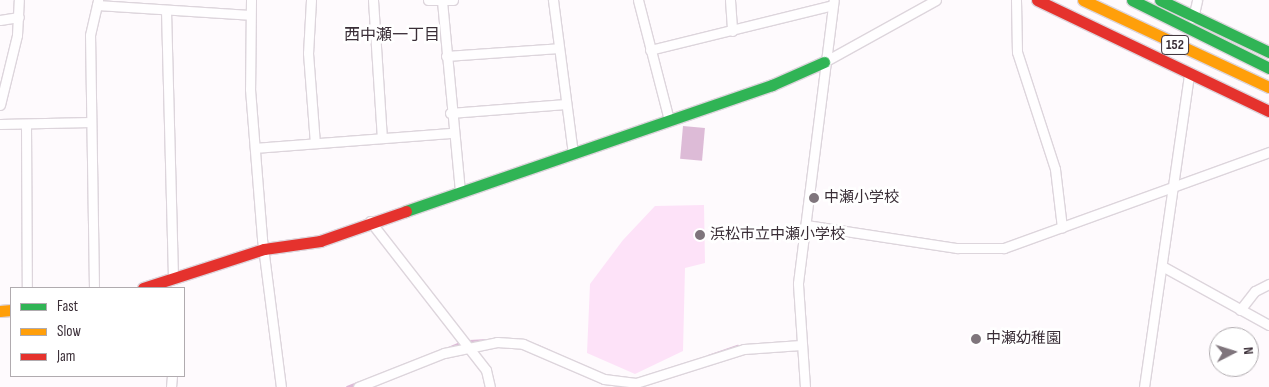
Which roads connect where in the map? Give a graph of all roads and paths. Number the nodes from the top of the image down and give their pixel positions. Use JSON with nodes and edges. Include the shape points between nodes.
{"nodes":[{"id":1,"x":19,"y":0,"type":"edge"},
{"id":2,"x":251,"y":0,"type":"edge"},
{"id":3,"x":311,"y":0,"type":"edge"},
{"id":4,"x":373,"y":0,"type":"edge"},
{"id":5,"x":428,"y":0,"type":"edge"},
{"id":6,"x":453,"y":0,"type":"edge"},
{"id":7,"x":553,"y":0,"type":"edge"},
{"id":8,"x":638,"y":0,"type":"edge"},
{"id":9,"x":730,"y":0,"type":"edge"},
{"id":10,"x":936,"y":0,"type":"edge"},
{"id":11,"x":1016,"y":0,"type":"edge"},
{"id":12,"x":1037,"y":0,"type":"edge"},
{"id":13,"x":1083,"y":0,"type":"edge"},
{"id":14,"x":1132,"y":0,"type":"edge"},
{"id":15,"x":1160,"y":0,"type":"edge"},
{"id":16,"x":1196,"y":0,"type":"edge"},
{"id":17,"x":442,"y":1,"type":"edge"},
{"id":18,"x":98,"y":2,"type":"edge"},
{"id":19,"x":833,"y":2,"type":"edge"},
{"id":20,"x":166,"y":10,"type":"junction"},
{"id":21,"x":250,"y":15,"type":"junction"},
{"id":22,"x":19,"y":17,"type":"junction"},
{"id":23,"x":1193,"y":18,"type":"junction"},
{"id":24,"x":0,"y":20,"type":"edge"},
{"id":25,"x":732,"y":30,"type":"junction"},
{"id":26,"x":559,"y":48,"type":"junction"},
{"id":27,"x":650,"y":50,"type":"junction"},
{"id":28,"x":1269,"y":52,"type":"edge"},
{"id":29,"x":446,"y":56,"type":"junction"},
{"id":30,"x":824,"y":62,"type":"junction"},
{"id":31,"x":1269,"y":68,"type":"edge"},
{"id":32,"x":1189,"y":73,"type":"junction"},
{"id":33,"x":1269,"y":87,"type":"edge"},
{"id":34,"x":2,"y":92,"type":"edge"},
{"id":35,"x":566,"y":104,"type":"junction"},
{"id":36,"x":0,"y":105,"type":"edge"},
{"id":37,"x":1269,"y":111,"type":"edge"},
{"id":38,"x":450,"y":113,"type":"junction"},
{"id":39,"x":669,"y":120,"type":"junction"},
{"id":40,"x":91,"y":122,"type":"junction"},
{"id":41,"x":0,"y":124,"type":"edge"},
{"id":42,"x":26,"y":124,"type":"junction"},
{"id":43,"x":452,"y":133,"type":"junction"},
{"id":44,"x":382,"y":138,"type":"junction"},
{"id":45,"x":315,"y":143,"type":"junction"},
{"id":46,"x":255,"y":148,"type":"junction"},
{"id":47,"x":1269,"y":152,"type":"edge"},
{"id":48,"x":573,"y":154,"type":"junction"},
{"id":49,"x":1172,"y":186,"type":"junction"},
{"id":50,"x":460,"y":192,"type":"junction"},
{"id":51,"x":370,"y":221,"type":"junction"},
{"id":52,"x":806,"y":225,"type":"junction"},
{"id":53,"x":1062,"y":228,"type":"junction"},
{"id":54,"x":264,"y":249,"type":"junction"},
{"id":55,"x":1162,"y":266,"type":"junction"},
{"id":56,"x":171,"y":282,"type":"edge"},
{"id":57,"x":1269,"y":284,"type":"edge"},
{"id":58,"x":27,"y":287,"type":"edge"},
{"id":59,"x":94,"y":287,"type":"edge"},
{"id":60,"x":148,"y":287,"type":"edge"},
{"id":61,"x":1240,"y":310,"type":"junction"},
{"id":62,"x":1269,"y":325,"type":"edge"},
{"id":63,"x":801,"y":345,"type":"junction"},
{"id":64,"x":467,"y":346,"type":"junction"},
{"id":65,"x":281,"y":387,"type":"edge"},
{"id":66,"x":358,"y":387,"type":"edge"},
{"id":67,"x":490,"y":387,"type":"edge"},
{"id":68,"x":805,"y":387,"type":"edge"},
{"id":69,"x":1144,"y":387,"type":"edge"}],
"edges":[{"from":1,"to":22,"type":"street"},
{"from":2,"to":21,"type":"street"},
{"from":3,"to":45,"type":"street","via":[[308,53]]},
{"from":4,"to":44,"type":"street"},
{"from":5,"to":17,"type":"street"},
{"from":6,"to":17,"type":"street"},
{"from":7,"to":26,"type":"street"},
{"from":8,"to":27,"type":"street"},
{"from":9,"to":25,"type":"street"},
{"from":10,"to":30,"type":"street"},
{"from":11,"to":53,"type":"street","via":[[1017,52],[1055,169]]},
{"from":12,"to":32,"type":"main road"},
{"from":13,"to":33,"type":"main road","number":"152"},
{"from":14,"to":31,"type":"main road","number":"152"},
{"from":15,"to":23,"type":"main road"},
{"from":16,"to":23,"type":"street"},
{"from":17,"to":29,"type":"street"},
{"from":18,"to":20,"type":"street"},
{"from":18,"to":40,"type":"street","via":[[90,35]]},
{"from":19,"to":25,"type":"street"},
{"from":19,"to":30,"type":"street"},
{"from":20,"to":21,"type":"street"},
{"from":20,"to":56,"type":"street"},
{"from":21,"to":46,"type":"street"},
{"from":22,"to":24,"type":"street"},
{"from":22,"to":34,"type":"street"},
{"from":23,"to":28,"type":"main road"},
{"from":25,"to":27,"type":"street"},
{"from":26,"to":29,"type":"street"},
{"from":26,"to":35,"type":"street"},
{"from":27,"to":39,"type":"street"},
{"from":29,"to":38,"type":"street"},
{"from":30,"to":39,"type":"main road","via":[[772,86]]},
{"from":30,"to":52,"type":"street"},
{"from":32,"to":37,"type":"main road"},
{"from":32,"to":49,"type":"street"},
{"from":34,"to":36,"type":"street"},
{"from":35,"to":38,"type":"street"},
{"from":35,"to":48,"type":"street"},
{"from":38,"to":43,"type":"street"},
{"from":39,"to":48,"type":"main road"},
{"from":40,"to":42,"type":"street"},
{"from":40,"to":59,"type":"street"},
{"from":41,"to":42,"type":"street"},
{"from":42,"to":58,"type":"street"},
{"from":43,"to":44,"type":"street"},
{"from":43,"to":50,"type":"street"},
{"from":44,"to":45,"type":"street"},
{"from":45,"to":46,"type":"street"},
{"from":46,"to":54,"type":"street"},
{"from":47,"to":49,"type":"street"},
{"from":48,"to":50,"type":"main road"},
{"from":49,"to":53,"type":"street"},
{"from":49,"to":55,"type":"street"},
{"from":50,"to":51,"type":"main road"},
{"from":51,"to":54,"type":"main road","via":[[320,241]]},
{"from":51,"to":64,"type":"street"},
{"from":52,"to":53,"type":"street","via":[[957,248],[1004,248]]},
{"from":52,"to":63,"type":"street","via":[[798,283]]},
{"from":54,"to":56,"type":"main road"},
{"from":54,"to":65,"type":"street"},
{"from":55,"to":61,"type":"street"},
{"from":55,"to":69,"type":"street"},
{"from":56,"to":60,"type":"main road"},
{"from":57,"to":61,"type":"street","via":[[1255,291]]},
{"from":61,"to":62,"type":"street"},
{"from":63,"to":64,"type":"street","via":[[744,349],[636,383],[604,379],[522,344]]},
{"from":63,"to":68,"type":"street"},
{"from":64,"to":66,"type":"street"},
{"from":64,"to":67,"type":"street","via":[[486,370]]}]}
